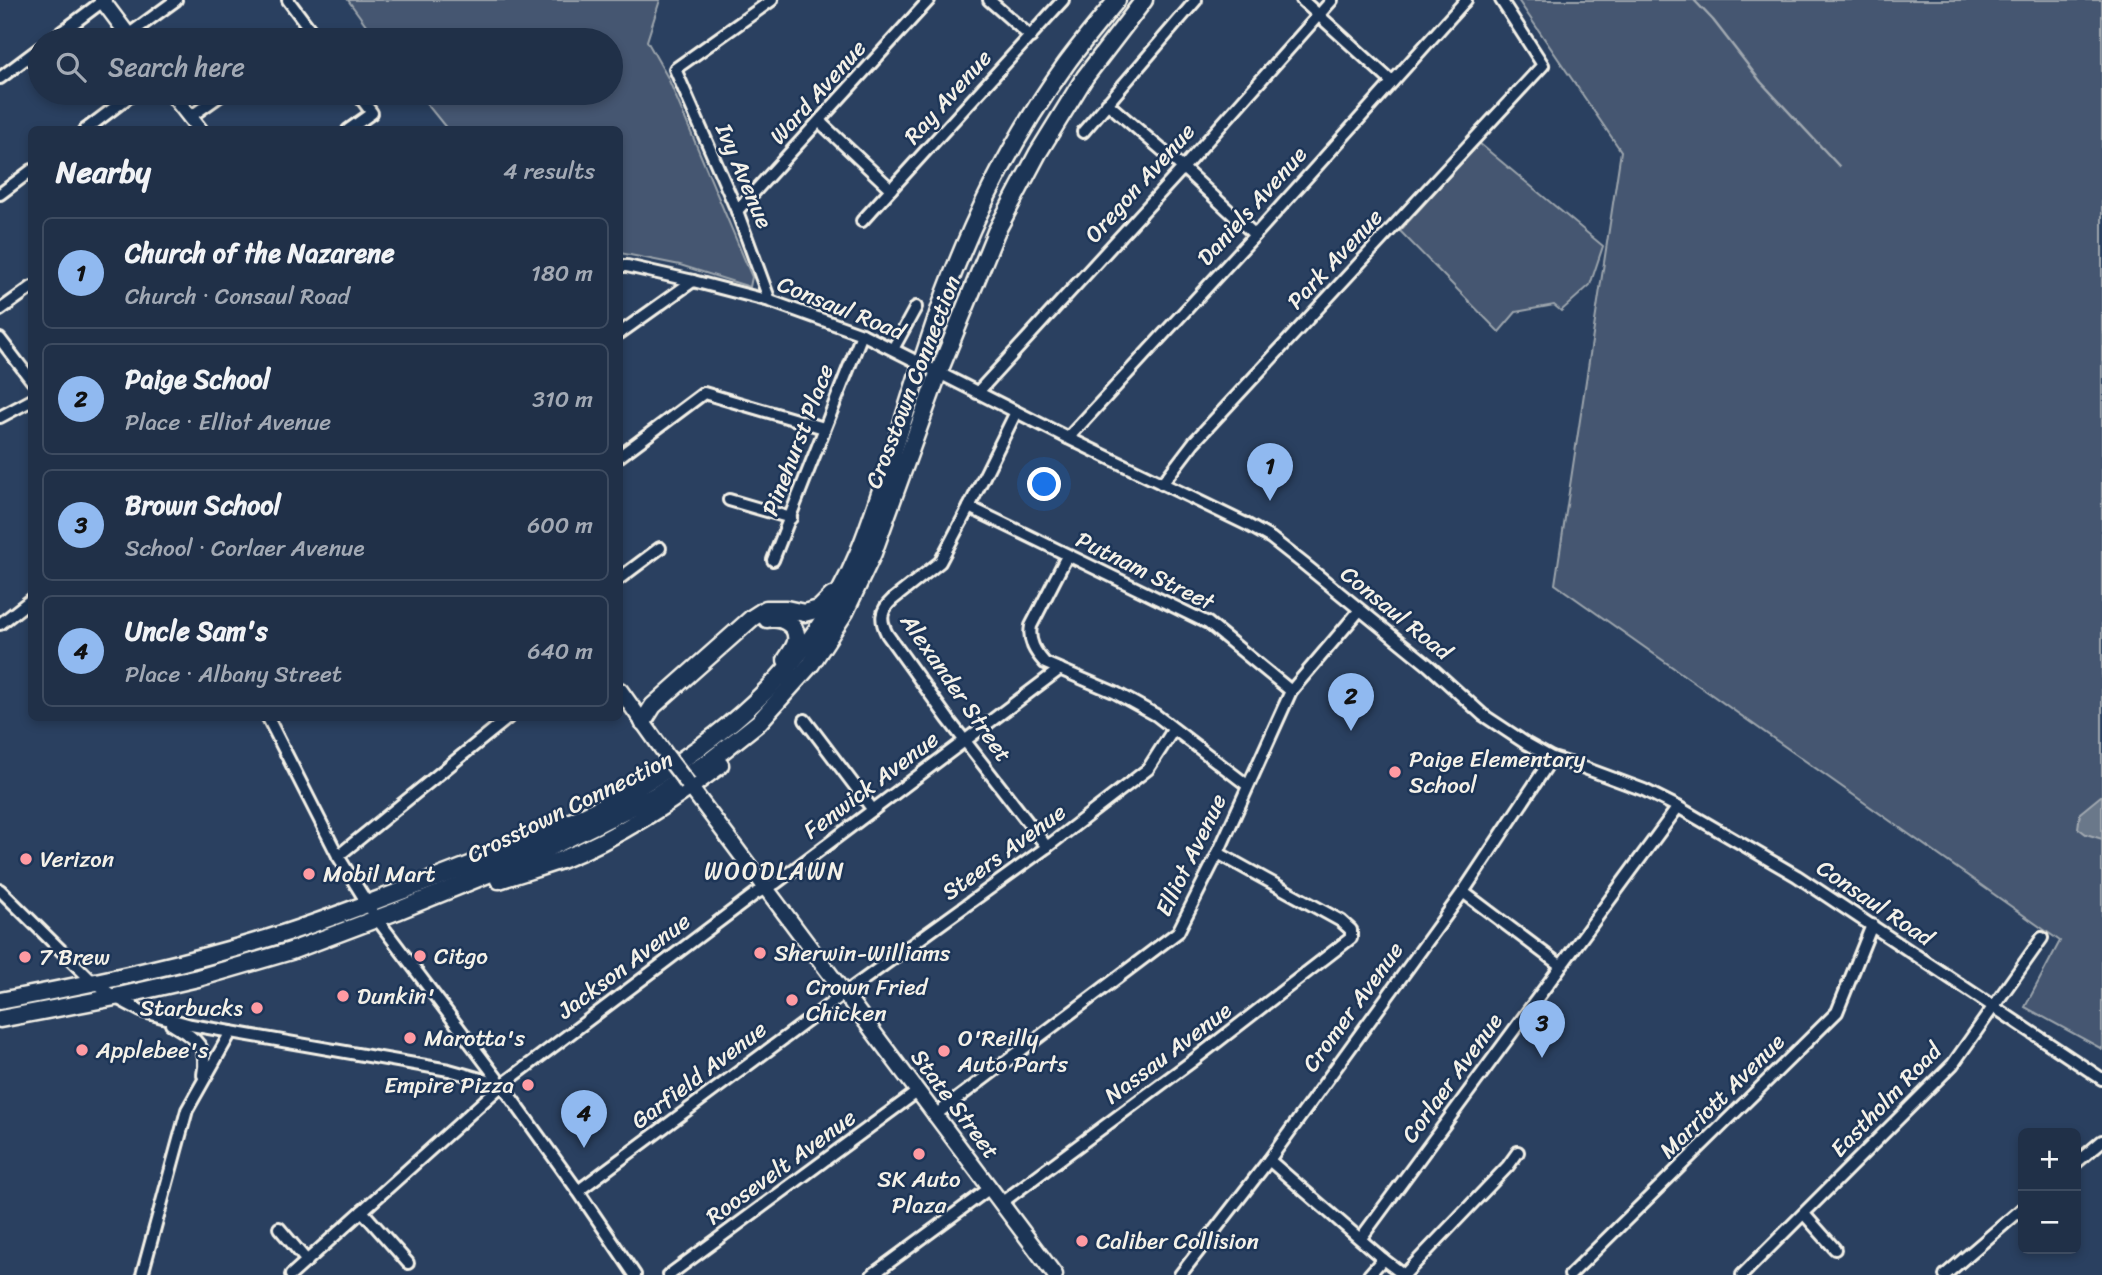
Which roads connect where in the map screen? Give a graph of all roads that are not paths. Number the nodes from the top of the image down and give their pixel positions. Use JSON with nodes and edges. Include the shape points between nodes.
{"nodes":[{"id":1,"x":176,"y":0,"type":"edge"},
{"id":2,"x":288,"y":0,"type":"edge"},
{"id":3,"x":772,"y":0,"type":"edge"},
{"id":4,"x":929,"y":0,"type":"edge"},
{"id":5,"x":989,"y":0,"type":"edge"},
{"id":6,"x":1063,"y":0,"type":"edge"},
{"id":7,"x":1116,"y":0,"type":"edge"},
{"id":8,"x":1144,"y":0,"type":"edge"},
{"id":9,"x":1196,"y":0,"type":"edge"},
{"id":10,"x":1301,"y":0,"type":"edge"},
{"id":11,"x":1332,"y":0,"type":"edge"},
{"id":12,"x":1466,"y":0,"type":"edge"},
{"id":13,"x":1501,"y":0,"type":"edge"},
{"id":14,"x":102,"y":1,"type":"edge"},
{"id":15,"x":1319,"y":15,"type":"junction"},
{"id":16,"x":67,"y":28,"type":"edge"},
{"id":17,"x":122,"y":28,"type":"edge"},
{"id":18,"x":142,"y":28,"type":"edge"},
{"id":19,"x":308,"y":28,"type":"edge"},
{"id":20,"x":1031,"y":37,"type":"junction"},
{"id":21,"x":28,"y":57,"type":"edge"},
{"id":22,"x":0,"y":79,"type":"edge"},
{"id":23,"x":1392,"y":82,"type":"junction"},
{"id":24,"x":1107,"y":103,"type":"junction"},
{"id":25,"x":118,"y":105,"type":"edge"},
{"id":26,"x":180,"y":105,"type":"edge"},
{"id":27,"x":207,"y":105,"type":"edge"},
{"id":28,"x":366,"y":105,"type":"edge"},
{"id":29,"x":190,"y":117,"type":"junction"},
{"id":30,"x":820,"y":122,"type":"junction"},
{"id":31,"x":90,"y":126,"type":"edge"},
{"id":32,"x":197,"y":126,"type":"edge"},
{"id":33,"x":354,"y":126,"type":"edge"},
{"id":34,"x":1083,"y":132,"type":"dead end"},
{"id":35,"x":1183,"y":168,"type":"junction"},
{"id":36,"x":28,"y":173,"type":"edge"},
{"id":37,"x":891,"y":189,"type":"junction"},
{"id":38,"x":0,"y":194,"type":"edge"},
{"id":39,"x":737,"y":211,"type":"junction"},
{"id":40,"x":862,"y":221,"type":"dead end"},
{"id":41,"x":1255,"y":235,"type":"junction"},
{"id":42,"x":623,"y":266,"type":"edge"},
{"id":43,"x":693,"y":281,"type":"junction"},
{"id":44,"x":28,"y":289,"type":"edge"},
{"id":45,"x":770,"y":301,"type":"junction"},
{"id":46,"x":916,"y":307,"type":"dead end"},
{"id":47,"x":0,"y":310,"type":"edge"},
{"id":48,"x":623,"y":331,"type":"edge"},
{"id":49,"x":862,"y":334,"type":"junction"},
{"id":50,"x":0,"y":339,"type":"edge"},
{"id":51,"x":894,"y":349,"type":"junction"},
{"id":52,"x":921,"y":365,"type":"junction"},
{"id":53,"x":938,"y":374,"type":"junction"},
{"id":54,"x":28,"y":376,"type":"edge"},
{"id":55,"x":977,"y":393,"type":"junction"},
{"id":56,"x":28,"y":402,"type":"edge"},
{"id":57,"x":1016,"y":412,"type":"junction"},
{"id":58,"x":0,"y":416,"type":"edge"},
{"id":59,"x":824,"y":428,"type":"junction"},
{"id":60,"x":1068,"y":438,"type":"junction"},
{"id":61,"x":623,"y":454,"type":"edge"},
{"id":62,"x":1162,"y":484,"type":"junction"},
{"id":63,"x":729,"y":500,"type":"dead end"},
{"id":64,"x":969,"y":507,"type":"junction"},
{"id":65,"x":791,"y":518,"type":"junction"},
{"id":66,"x":660,"y":548,"type":"dead end"},
{"id":67,"x":865,"y":554,"type":"junction"},
{"id":68,"x":1067,"y":556,"type":"junction"},
{"id":69,"x":774,"y":560,"type":"dead end"},
{"id":70,"x":623,"y":576,"type":"edge"},
{"id":71,"x":28,"y":602,"type":"edge"},
{"id":72,"x":1359,"y":611,"type":"junction"},
{"id":73,"x":0,"y":624,"type":"edge"},
{"id":74,"x":1060,"y":669,"type":"junction"},
{"id":75,"x":771,"y":686,"type":"junction"},
{"id":76,"x":1291,"y":691,"type":"junction"},
{"id":77,"x":623,"y":694,"type":"edge"},
{"id":78,"x":805,"y":720,"type":"dead end"},
{"id":79,"x":270,"y":721,"type":"edge"},
{"id":80,"x":504,"y":721,"type":"edge"},
{"id":81,"x":642,"y":722,"type":"junction"},
{"id":82,"x":1173,"y":730,"type":"junction"},
{"id":83,"x":966,"y":741,"type":"junction"},
{"id":84,"x":1552,"y":758,"type":"junction"},
{"id":85,"x":1248,"y":785,"type":"junction"},
{"id":86,"x":689,"y":786,"type":"junction"},
{"id":87,"x":1678,"y":807,"type":"junction"},
{"id":88,"x":873,"y":810,"type":"junction"},
{"id":89,"x":1047,"y":847,"type":"junction"},
{"id":90,"x":1218,"y":853,"type":"junction"},
{"id":91,"x":338,"y":856,"type":"junction"},
{"id":92,"x":765,"y":889,"type":"junction"},
{"id":93,"x":0,"y":890,"type":"edge"},
{"id":94,"x":1463,"y":892,"type":"junction"},
{"id":95,"x":369,"y":903,"type":"junction"},
{"id":96,"x":397,"y":911,"type":"junction"},
{"id":97,"x":377,"y":919,"type":"junction"},
{"id":98,"x":1872,"y":925,"type":"junction"},
{"id":99,"x":2042,"y":938,"type":"dead end"},
{"id":100,"x":1560,"y":965,"type":"junction"},
{"id":101,"x":93,"y":982,"type":"junction"},
{"id":102,"x":845,"y":993,"type":"junction"},
{"id":103,"x":115,"y":998,"type":"junction"},
{"id":104,"x":0,"y":1001,"type":"edge"},
{"id":105,"x":1994,"y":1008,"type":"junction"},
{"id":106,"x":163,"y":1018,"type":"junction"},
{"id":107,"x":0,"y":1019,"type":"edge"},
{"id":108,"x":231,"y":1032,"type":"junction"},
{"id":109,"x":2102,"y":1079,"type":"edge"},
{"id":110,"x":202,"y":1083,"type":"junction"},
{"id":111,"x":502,"y":1085,"type":"junction"},
{"id":112,"x":917,"y":1092,"type":"junction"},
{"id":113,"x":934,"y":1116,"type":"junction"},
{"id":114,"x":2102,"y":1141,"type":"edge"},
{"id":115,"x":1518,"y":1152,"type":"dead end"},
{"id":116,"x":2081,"y":1159,"type":"edge"},
{"id":117,"x":1269,"y":1160,"type":"junction"},
{"id":118,"x":990,"y":1188,"type":"junction"},
{"id":119,"x":578,"y":1191,"type":"junction"},
{"id":120,"x":1001,"y":1203,"type":"junction"},
{"id":121,"x":362,"y":1211,"type":"junction"},
{"id":122,"x":2018,"y":1212,"type":"edge"},
{"id":123,"x":1804,"y":1214,"type":"junction"},
{"id":124,"x":279,"y":1228,"type":"dead end"},
{"id":125,"x":1361,"y":1238,"type":"junction"},
{"id":126,"x":1835,"y":1249,"type":"dead end"},
{"id":127,"x":1383,"y":1259,"type":"junction"},
{"id":128,"x":307,"y":1261,"type":"junction"},
{"id":129,"x":408,"y":1264,"type":"dead end"},
{"id":130,"x":142,"y":1275,"type":"edge"},
{"id":131,"x":291,"y":1275,"type":"edge"},
{"id":132,"x":635,"y":1275,"type":"edge"},
{"id":133,"x":669,"y":1275,"type":"edge"},
{"id":134,"x":872,"y":1275,"type":"edge"},
{"id":135,"x":1055,"y":1275,"type":"edge"},
{"id":136,"x":1180,"y":1275,"type":"edge"},
{"id":137,"x":1369,"y":1275,"type":"edge"},
{"id":138,"x":1404,"y":1275,"type":"edge"},
{"id":139,"x":1570,"y":1275,"type":"edge"},
{"id":140,"x":1742,"y":1275,"type":"edge"},
{"id":141,"x":1945,"y":1275,"type":"edge"}],
"edges":[{"from":1,"to":18,"type":"street"},
{"from":2,"to":19,"type":"street"},
{"from":3,"to":39,"type":"street","name":"Ivy Avenue","via":[[675,69]]},
{"from":4,"to":30,"type":"street","name":"Ward Avenue"},
{"from":5,"to":20,"type":"street"},
{"from":6,"to":20,"type":"street","name":"Ray Avenue"},
{"from":7,"to":52,"type":"highway","name":"Crosstown Connection","via":[[1065,65],[1020,137],[970,235]]},
{"from":8,"to":53,"type":"highway","name":"Crosstown Connection","via":[[1085,77],[1038,153],[996,232]]},
{"from":9,"to":24,"type":"street"},
{"from":10,"to":15,"type":"street"},
{"from":11,"to":15,"type":"street","name":"Oregon Avenue"},
{"from":12,"to":23,"type":"street","name":"Daniels Avenue"},
{"from":13,"to":62,"type":"street","name":"Park Avenue","via":[[1543,65],[1194,442]]},
{"from":14,"to":16,"type":"street"},
{"from":14,"to":17,"type":"main road"},
{"from":15,"to":23,"type":"street"},
{"from":15,"to":35,"type":"street","name":"Oregon Avenue"},
{"from":20,"to":37,"type":"street","name":"Ray Avenue"},
{"from":21,"to":22,"type":"street"},
{"from":23,"to":41,"type":"street","name":"Daniels Avenue"},
{"from":24,"to":34,"type":"street"},
{"from":24,"to":35,"type":"street"},
{"from":25,"to":31,"type":"street"},
{"from":26,"to":29,"type":"main road"},
{"from":27,"to":29,"type":"street"},
{"from":28,"to":33,"type":"street","via":[[372,113]]},
{"from":29,"to":32,"type":"main road"},
{"from":30,"to":37,"type":"street"},
{"from":30,"to":39,"type":"street","name":"Ward Avenue"},
{"from":35,"to":41,"type":"street"},
{"from":35,"to":55,"type":"street","name":"Oregon Avenue"},
{"from":36,"to":38,"type":"street"},
{"from":37,"to":40,"type":"street","name":"Ray Avenue"},
{"from":39,"to":45,"type":"street","name":"Ivy Avenue"},
{"from":41,"to":60,"type":"street","name":"Daniels Avenue"},
{"from":42,"to":43,"type":"street","name":"Consaul Road"},
{"from":43,"to":45,"type":"street","name":"Consaul Road"},
{"from":43,"to":48,"type":"street"},
{"from":44,"to":47,"type":"street"},
{"from":45,"to":49,"type":"street","name":"Consaul Road"},
{"from":46,"to":51,"type":"street"},
{"from":49,"to":51,"type":"street","name":"Consaul Road"},
{"from":49,"to":59,"type":"street","name":"Pinehurst Place"},
{"from":50,"to":54,"type":"street"},
{"from":51,"to":52,"type":"street","name":"Consaul Road"},
{"from":52,"to":53,"type":"street","name":"Consaul Road"},
{"from":52,"to":67,"type":"highway","name":"Crosstown Connection"},
{"from":53,"to":55,"type":"street","name":"Consaul Road"},
{"from":53,"to":67,"type":"highway","name":"Crosstown Connection"},
{"from":55,"to":57,"type":"street","name":"Consaul Road"},
{"from":56,"to":58,"type":"street"},
{"from":57,"to":60,"type":"street","name":"Consaul Road"},
{"from":57,"to":64,"type":"street","name":"Alexander Street"},
{"from":59,"to":61,"type":"street","via":[[704,393]]},
{"from":59,"to":65,"type":"street","name":"Pinehurst Place"},
{"from":60,"to":62,"type":"street","name":"Consaul Road"},
{"from":62,"to":72,"type":"street","name":"Consaul Road","via":[[1270,538]]},
{"from":63,"to":65,"type":"street"},
{"from":64,"to":68,"type":"street","name":"Putnam Street"},
{"from":64,"to":83,"type":"street","name":"Alexander Street","via":[[940,562],[881,614],[887,634]]},
{"from":65,"to":69,"type":"street","name":"Pinehurst Place"},
{"from":66,"to":70,"type":"street"},
{"from":67,"to":75,"type":"highway","name":"Crosstown Connection","via":[[799,656]]},
{"from":67,"to":81,"type":"highway","via":[[819,609],[804,613],[766,610],[752,618],[653,706]]},
{"from":67,"to":86,"type":"highway","via":[[854,607],[815,674],[745,747]]},
{"from":67,"to":96,"type":"highway","name":"Crosstown Connection","via":[[845,612],[811,664],[760,722],[711,760],[654,796],[563,841]]},
{"from":68,"to":74,"type":"street","via":[[1029,635],[1045,663]]},
{"from":68,"to":76,"type":"street","name":"Putnam Street","via":[[1208,623]]},
{"from":71,"to":73,"type":"street"},
{"from":72,"to":76,"type":"street","name":"Elliot Avenue"},
{"from":72,"to":84,"type":"street","name":"Consaul Road","via":[[1483,715]]},
{"from":74,"to":82,"type":"street","via":[[1116,693]]},
{"from":74,"to":83,"type":"street","name":"Fenwick Avenue"},
{"from":75,"to":81,"type":"highway","via":[[796,642],[792,625],[777,617],[754,624],[659,713]]},
{"from":75,"to":95,"type":"highway","name":"Crosstown Connection","via":[[694,752],[588,815]]},
{"from":76,"to":85,"type":"street","name":"Elliot Avenue"},
{"from":77,"to":81,"type":"main road","name":"State Street"},
{"from":78,"to":88,"type":"street"},
{"from":79,"to":91,"type":"street"},
{"from":80,"to":91,"type":"street"},
{"from":81,"to":86,"type":"main road","name":"State Street","bridge":true},
{"from":82,"to":85,"type":"street"},
{"from":82,"to":89,"type":"street","name":"Steers Avenue","via":[[1147,769]]},
{"from":83,"to":88,"type":"street","name":"Fenwick Avenue"},
{"from":83,"to":89,"type":"street","name":"Alexander Street"},
{"from":84,"to":87,"type":"street","name":"Consaul Road","via":[[1644,790]]},
{"from":84,"to":94,"type":"street","name":"Cromer Avenue"},
{"from":85,"to":90,"type":"street","name":"Elliot Avenue"},
{"from":86,"to":92,"type":"main road","name":"State Street"},
{"from":86,"to":96,"type":"highway","via":[[647,816],[561,859],[432,904]]},
{"from":87,"to":98,"type":"street","name":"Consaul Road"},
{"from":87,"to":100,"type":"street","name":"Corlaer Avenue"},
{"from":88,"to":92,"type":"street","name":"Fenwick Avenue"},
{"from":89,"to":102,"type":"street","name":"Steers Avenue"},
{"from":90,"to":113,"type":"street","name":"Elliot Avenue","via":[[1178,932]]},
{"from":90,"to":120,"type":"street","name":"Nassau Avenue","via":[[1347,925],[1351,938]]},
{"from":91,"to":95,"type":"street"},
{"from":92,"to":102,"type":"main road","name":"State Street"},
{"from":92,"to":111,"type":"street","name":"Jackson Avenue"},
{"from":93,"to":101,"type":"street"},
{"from":94,"to":100,"type":"street"},
{"from":94,"to":117,"type":"street","name":"Cromer Avenue"},
{"from":95,"to":97,"type":"street"},
{"from":95,"to":101,"type":"highway","name":"Crosstown Connection","via":[[200,958]]},
{"from":96,"to":97,"type":"highway","name":"Crosstown Connection"},
{"from":97,"to":103,"type":"highway","name":"Crosstown Connection","via":[[291,951]]},
{"from":97,"to":111,"type":"street"},
{"from":98,"to":105,"type":"street","name":"Consaul Road"},
{"from":98,"to":139,"type":"street","name":"Marriott Avenue","via":[[1837,1012]]},
{"from":99,"to":105,"type":"street","name":"Eastholm Road"},
{"from":100,"to":125,"type":"street","name":"Corlaer Avenue"},
{"from":101,"to":103,"type":"street"},
{"from":101,"to":104,"type":"highway","name":"Crosstown Connection"},
{"from":102,"to":112,"type":"main road","name":"State Street"},
{"from":102,"to":119,"type":"street","name":"Garfield Avenue"},
{"from":103,"to":106,"type":"street"},
{"from":103,"to":107,"type":"highway","name":"Crosstown Connection"},
{"from":105,"to":109,"type":"street","name":"Consaul Road"},
{"from":105,"to":123,"type":"street","name":"Eastholm Road","via":[[1953,1064]]},
{"from":106,"to":108,"type":"street"},
{"from":106,"to":110,"type":"street","via":[[201,1046]]},
{"from":108,"to":110,"type":"street"},
{"from":108,"to":111,"type":"street","via":[[449,1070]]},
{"from":110,"to":130,"type":"street","via":[[187,1111]]},
{"from":111,"to":119,"type":"street"},
{"from":111,"to":121,"type":"street","name":"Jackson Avenue"},
{"from":112,"to":113,"type":"main road","name":"State Street"},
{"from":112,"to":133,"type":"street","name":"Roosevelt Avenue"},
{"from":113,"to":118,"type":"main road","name":"State Street"},
{"from":114,"to":116,"type":"street"},
{"from":115,"to":138,"type":"street"},
{"from":117,"to":125,"type":"street"},
{"from":117,"to":136,"type":"street","name":"Cromer Avenue"},
{"from":118,"to":120,"type":"main road","name":"State Street"},
{"from":118,"to":134,"type":"street"},
{"from":119,"to":132,"type":"street"},
{"from":120,"to":135,"type":"main road","name":"State Street"},
{"from":121,"to":128,"type":"street","name":"Jackson Avenue"},
{"from":121,"to":129,"type":"street"},
{"from":122,"to":141,"type":"street"},
{"from":123,"to":126,"type":"street"},
{"from":123,"to":140,"type":"street","name":"Eastholm Road"},
{"from":124,"to":128,"type":"street"},
{"from":125,"to":127,"type":"street"},
{"from":127,"to":137,"type":"street"},
{"from":127,"to":138,"type":"street"},
{"from":128,"to":131,"type":"street","name":"Jackson Avenue"}]}
